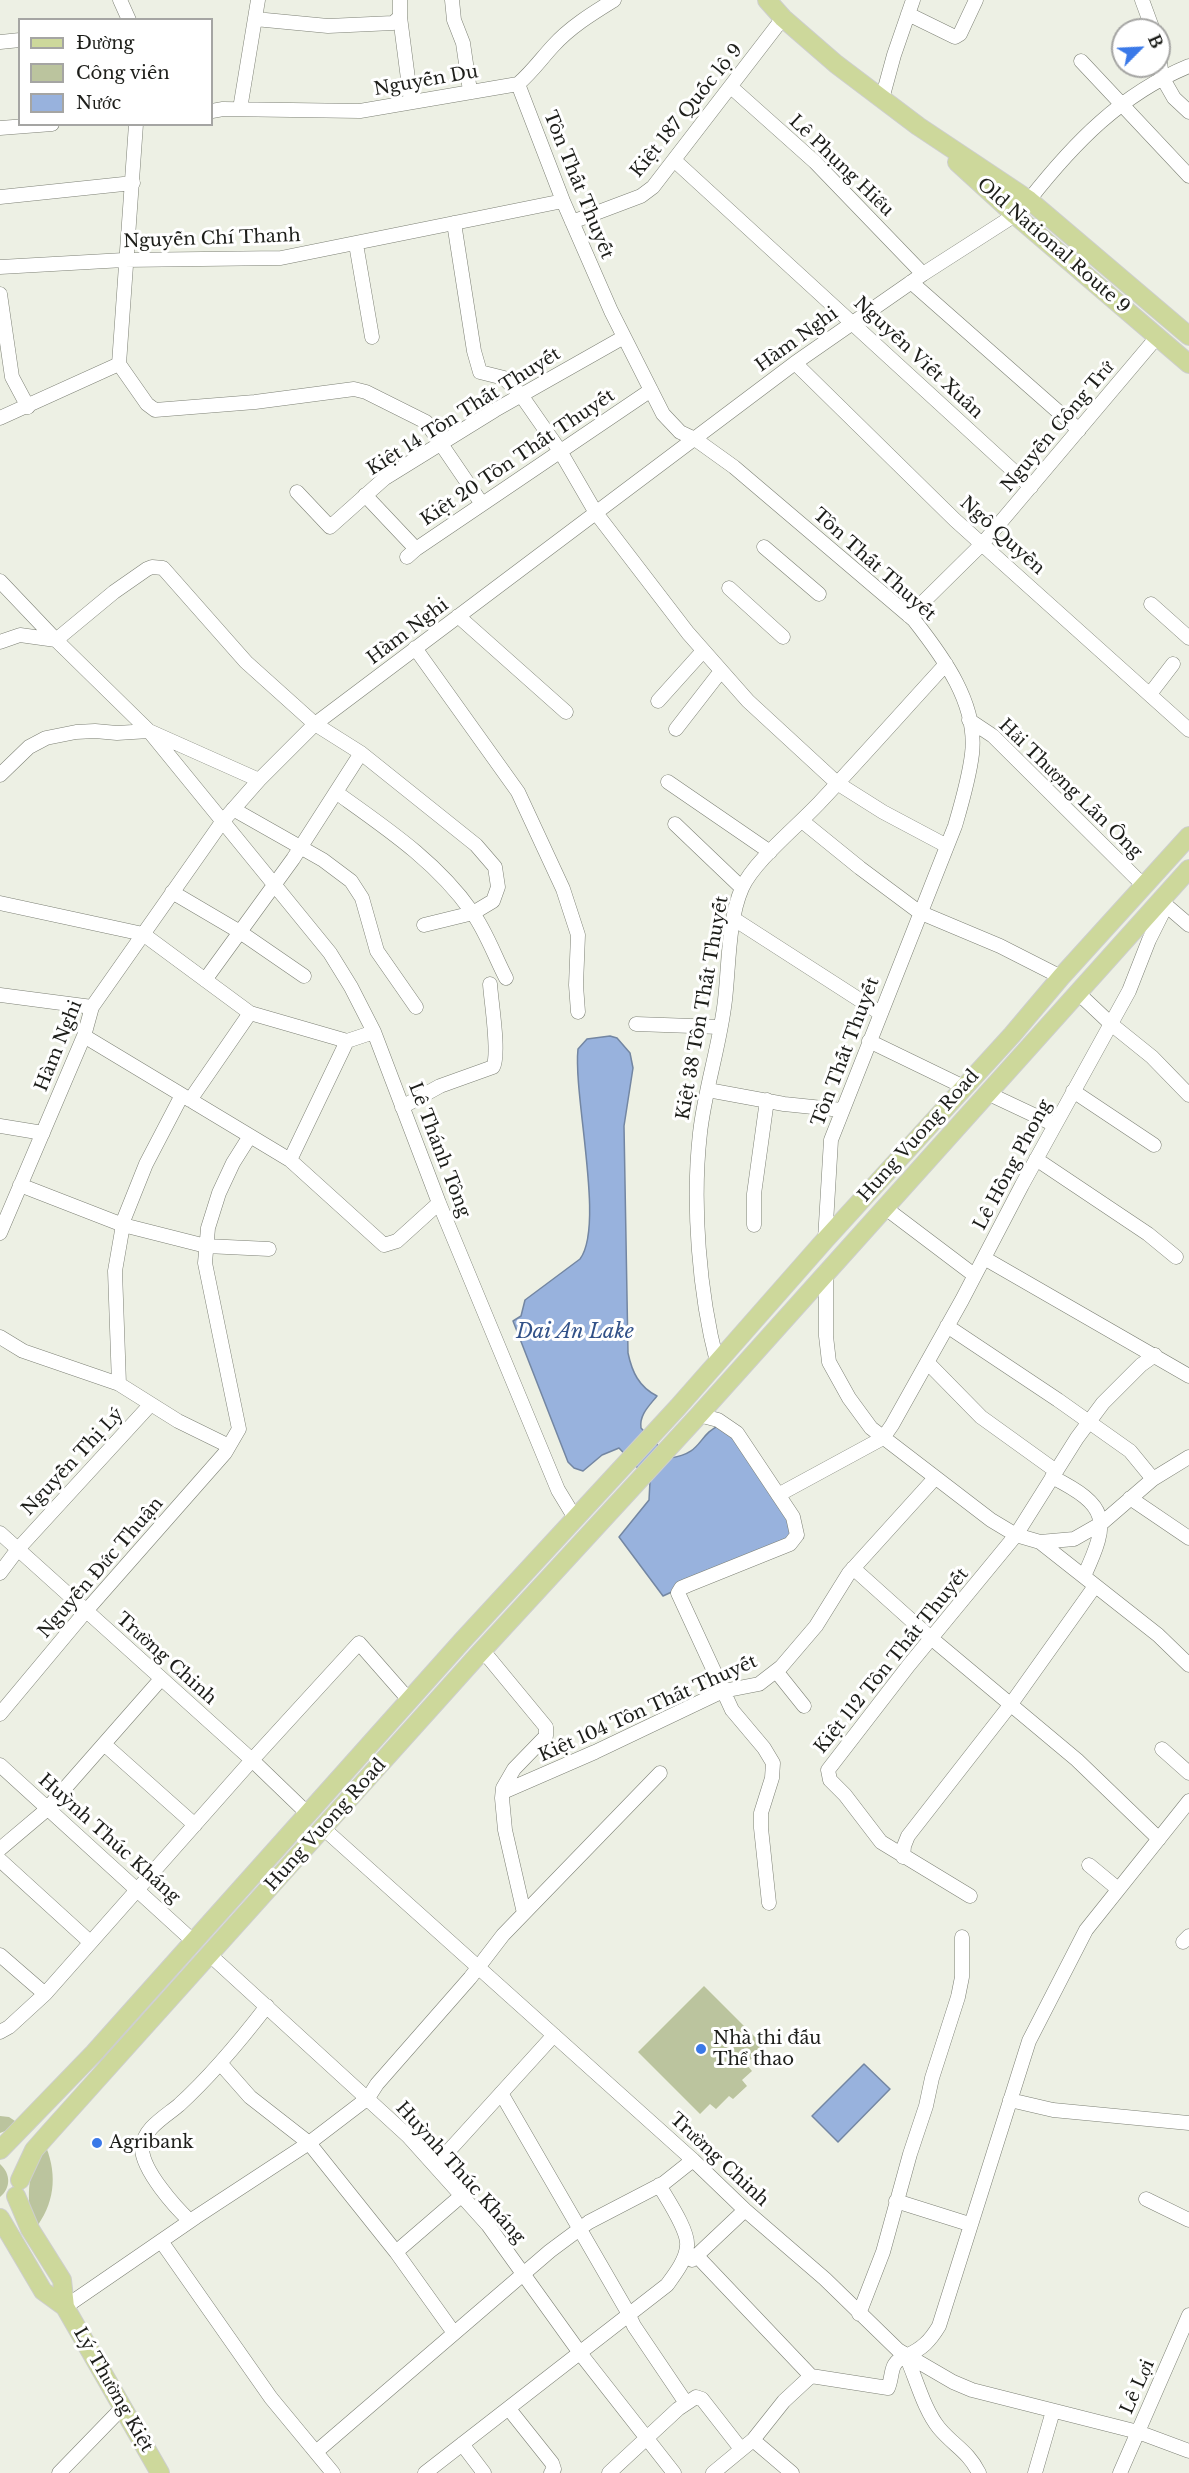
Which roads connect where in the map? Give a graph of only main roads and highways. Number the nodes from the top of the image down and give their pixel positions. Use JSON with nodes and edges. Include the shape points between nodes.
{"nodes":[{"id":1,"x":774,"y":6,"type":"edge"},
{"id":2,"x":918,"y":126,"type":"junction"},
{"id":3,"x":1029,"y":200,"type":"junction"},
{"id":4,"x":1015,"y":216,"type":"junction"},
{"id":5,"x":1172,"y":321,"type":"junction"},
{"id":6,"x":1189,"y":336,"type":"edge"},
{"id":7,"x":1157,"y":337,"type":"junction"},
{"id":8,"x":1189,"y":364,"type":"edge"},
{"id":9,"x":1189,"y":836,"type":"edge"},
{"id":10,"x":1189,"y":869,"type":"edge"},
{"id":11,"x":1144,"y":886,"type":"junction"},
{"id":12,"x":1163,"y":903,"type":"junction"},
{"id":13,"x":1061,"y":977,"type":"junction"},
{"id":14,"x":1077,"y":992,"type":"junction"},
{"id":15,"x":964,"y":1086,"type":"junction"},
{"id":16,"x":984,"y":1096,"type":"junction"},
{"id":17,"x":825,"y":1240,"type":"junction"},
{"id":18,"x":826,"y":1271,"type":"junction"},
{"id":19,"x":575,"y":1518,"type":"junction"},
{"id":20,"x":592,"y":1532,"type":"junction"},
{"id":21,"x":463,"y":1640,"type":"junction"},
{"id":22,"x":479,"y":1654,"type":"junction"},
{"id":23,"x":409,"y":1700,"type":"junction"},
{"id":24,"x":426,"y":1714,"type":"junction"},
{"id":25,"x":307,"y":1813,"type":"junction"},
{"id":26,"x":323,"y":1828,"type":"junction"},
{"id":27,"x":193,"y":1941,"type":"junction"},
{"id":28,"x":210,"y":1955,"type":"junction"},
{"id":29,"x":94,"y":2053,"type":"junction"},
{"id":30,"x":110,"y":2067,"type":"junction"},
{"id":31,"x":0,"y":2151,"type":"edge"},
{"id":32,"x":18,"y":2188,"type":"junction"},
{"id":33,"x":0,"y":2210,"type":"edge"},
{"id":34,"x":0,"y":2218,"type":"edge"},
{"id":35,"x":65,"y":2307,"type":"junction"},
{"id":36,"x":160,"y":2473,"type":"edge"}],
"edges":[{"from":1,"to":2,"type":"main road","name":"Old National Route 9","via":[[836,64]]},
{"from":2,"to":3,"type":"main road","name":"Old National Route 9"},
{"from":2,"to":4,"type":"main road","name":"Old National Route 9"},
{"from":3,"to":4,"type":"main road"},
{"from":3,"to":5,"type":"main road","name":"Old National Route 9"},
{"from":4,"to":7,"type":"main road","name":"Old National Route 9"},
{"from":5,"to":6,"type":"main road","name":"Old National Route 9"},
{"from":5,"to":7,"type":"main road"},
{"from":7,"to":8,"type":"main road","name":"Old National Route 9"},
{"from":9,"to":11,"type":"main road","name":"Hung Vuong Road"},
{"from":10,"to":12,"type":"main road","name":"Hung Vuong Road"},
{"from":11,"to":12,"type":"main road"},
{"from":11,"to":13,"type":"main road","name":"Hung Vuong Road"},
{"from":12,"to":14,"type":"main road","name":"Hung Vuong Road"},
{"from":13,"to":14,"type":"main road"},
{"from":13,"to":15,"type":"main road","name":"Hung Vuong Road"},
{"from":14,"to":16,"type":"main road","name":"Hung Vuong Road"},
{"from":15,"to":16,"type":"main road"},
{"from":15,"to":17,"type":"main road","name":"Hung Vuong Road"},
{"from":16,"to":18,"type":"main road","name":"Hung Vuong Road"},
{"from":17,"to":18,"type":"main road"},
{"from":17,"to":19,"type":"main road","name":"Hung Vuong Road"},
{"from":18,"to":20,"type":"main road","name":"Hung Vuong Road"},
{"from":19,"to":20,"type":"main road"},
{"from":19,"to":21,"type":"main road","name":"Hung Vuong Road"},
{"from":20,"to":22,"type":"main road","name":"Hung Vuong Road"},
{"from":21,"to":22,"type":"main road"},
{"from":21,"to":23,"type":"main road","name":"Hung Vuong Road"},
{"from":22,"to":24,"type":"main road","name":"Hung Vuong Road"},
{"from":23,"to":24,"type":"main road"},
{"from":23,"to":25,"type":"main road","name":"Hung Vuong Road"},
{"from":24,"to":26,"type":"main road","name":"Hung Vuong Road"},
{"from":25,"to":26,"type":"main road"},
{"from":25,"to":27,"type":"main road","name":"Hung Vuong Road"},
{"from":26,"to":28,"type":"main road","name":"Hung Vuong Road"},
{"from":27,"to":28,"type":"main road"},
{"from":27,"to":29,"type":"main road","name":"Hung Vuong Road"},
{"from":28,"to":30,"type":"main road","name":"Hung Vuong Road"},
{"from":29,"to":30,"type":"main road"},
{"from":29,"to":31,"type":"main road","name":"Hung Vuong Road"},
{"from":30,"to":32,"type":"main road","name":"Hung Vuong Road","via":[[34,2150]]},
{"from":31,"to":32,"type":"main road","name":"Lý Thường Kiệt","via":[[14,2162]]},
{"from":32,"to":33,"type":"main road","via":[[11,2203]]},
{"from":32,"to":35,"type":"main road","name":"Lý Thường Kiệt","via":[[30,2229],[62,2280]]},
{"from":34,"to":35,"type":"main road","name":"Lý Thường Kiệt","via":[[43,2291]]},
{"from":35,"to":36,"type":"main road","name":"Lý Thường Kiệt"}]}
